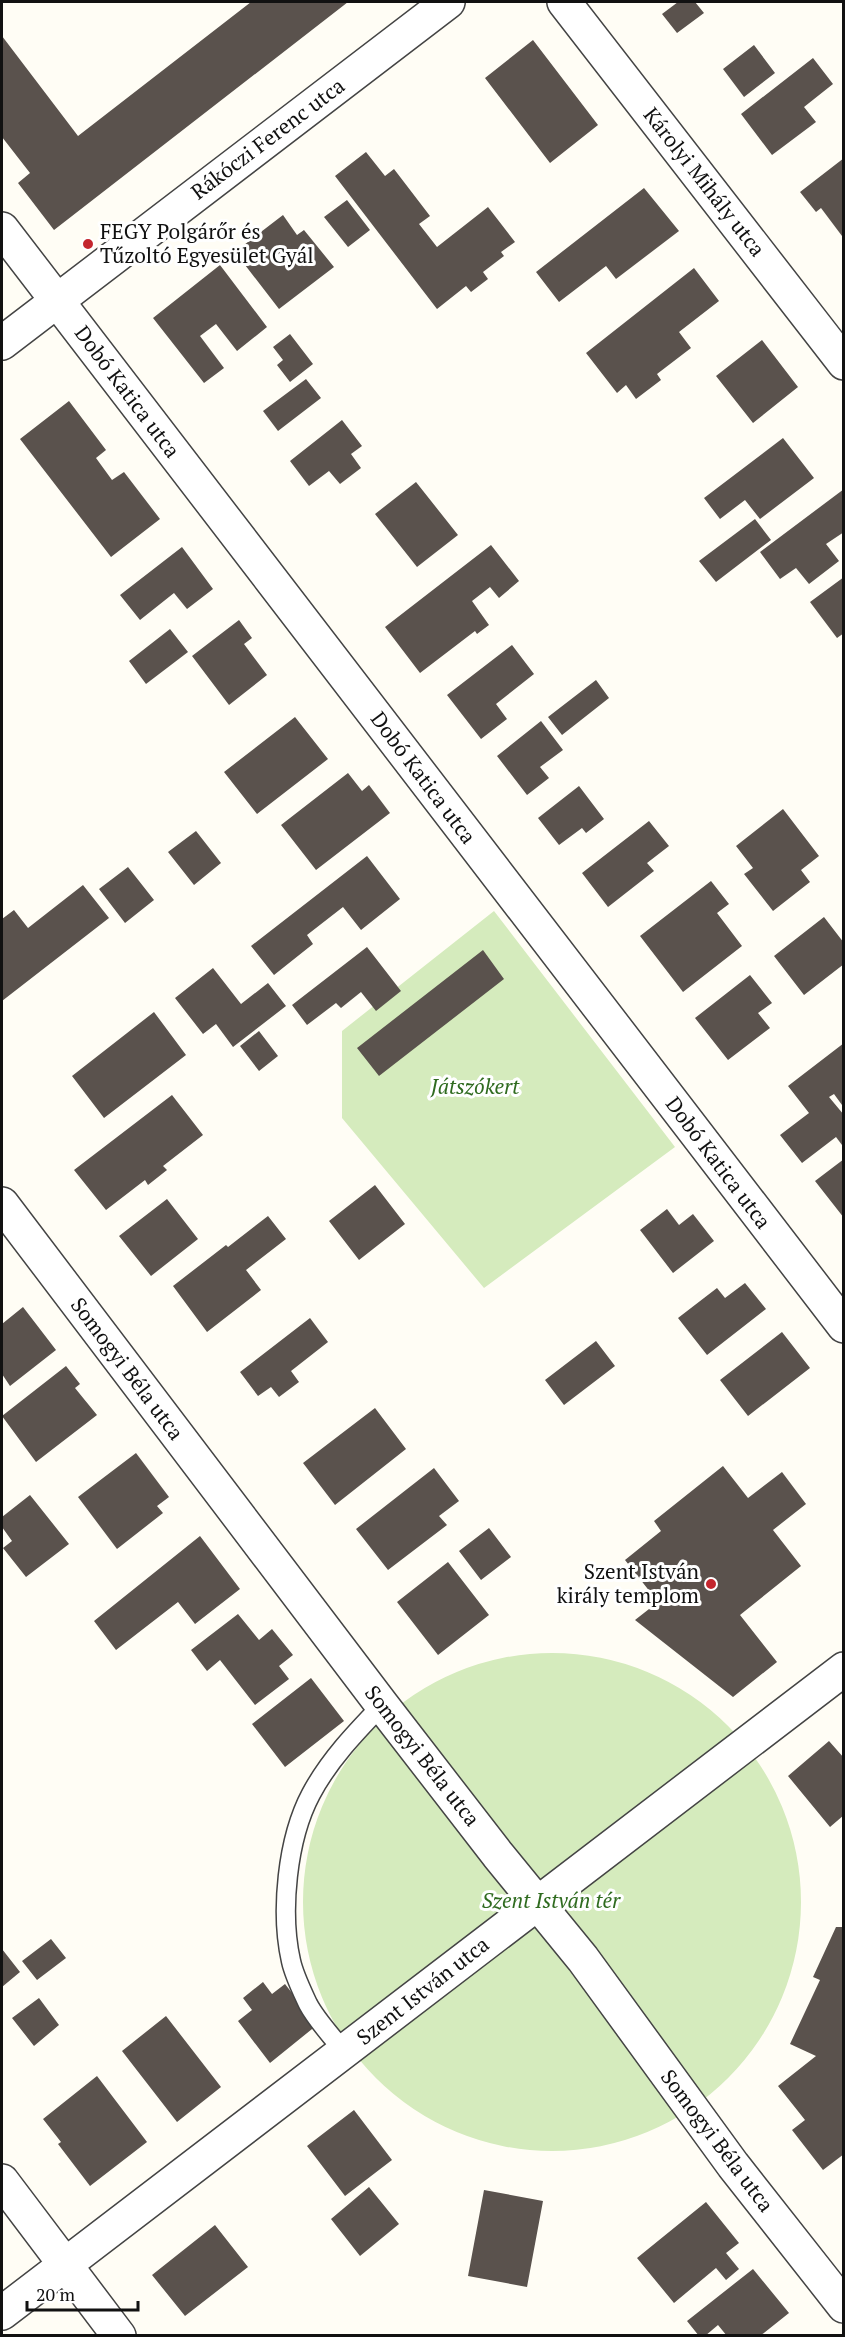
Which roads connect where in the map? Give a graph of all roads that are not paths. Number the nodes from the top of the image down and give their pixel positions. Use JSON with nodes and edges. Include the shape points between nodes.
{"nodes":[{"id":1,"x":448,"y":2,"type":"edge"},
{"id":2,"x":564,"y":2,"type":"edge"},
{"id":3,"x":2,"y":229,"type":"edge"},
{"id":4,"x":56,"y":300,"type":"junction"},
{"id":5,"x":2,"y":343,"type":"edge"},
{"id":6,"x":843,"y":363,"type":"edge"},
{"id":7,"x":2,"y":1204,"type":"edge"},
{"id":8,"x":843,"y":1326,"type":"edge"},
{"id":9,"x":843,"y":1669,"type":"edge"},
{"id":10,"x":382,"y":1705,"type":"junction"},
{"id":11,"x":537,"y":1903,"type":"junction"},
{"id":12,"x":344,"y":2052,"type":"junction"},
{"id":13,"x":2,"y":2181,"type":"edge"},
{"id":14,"x":65,"y":2264,"type":"junction"},
{"id":15,"x":843,"y":2306,"type":"edge"},
{"id":16,"x":2,"y":2313,"type":"edge"},
{"id":17,"x":119,"y":2336,"type":"edge"}],
"edges":[{"from":1,"to":4,"type":"street","name":"Rákóczi Ferenc utca"},
{"from":2,"to":6,"type":"street","name":"Károlyi Mihály utca"},
{"from":3,"to":4,"type":"street","name":"Dobó Katica utca"},
{"from":4,"to":5,"type":"street","name":"Rákóczi Ferenc utca"},
{"from":4,"to":8,"type":"street","name":"Dobó Katica utca"},
{"from":7,"to":10,"type":"street","name":"Somogyi Béla utca"},
{"from":9,"to":11,"type":"street","name":"Szent István utca"},
{"from":10,"to":11,"type":"street","name":"Somogyi Béla utca"},
{"from":10,"to":12,"type":"lane","via":[[351,1737],[310,1795],[297,1828],[289,1872],[287,1923],[291,1962],[309,2005]]},
{"from":11,"to":12,"type":"street","name":"Szent István utca"},
{"from":11,"to":15,"type":"street","name":"Somogyi Béla utca"},
{"from":12,"to":14,"type":"street","name":"Szent István utca"},
{"from":13,"to":14,"type":"street"},
{"from":14,"to":16,"type":"street","name":"Szent István utca"},
{"from":14,"to":17,"type":"street"}]}
